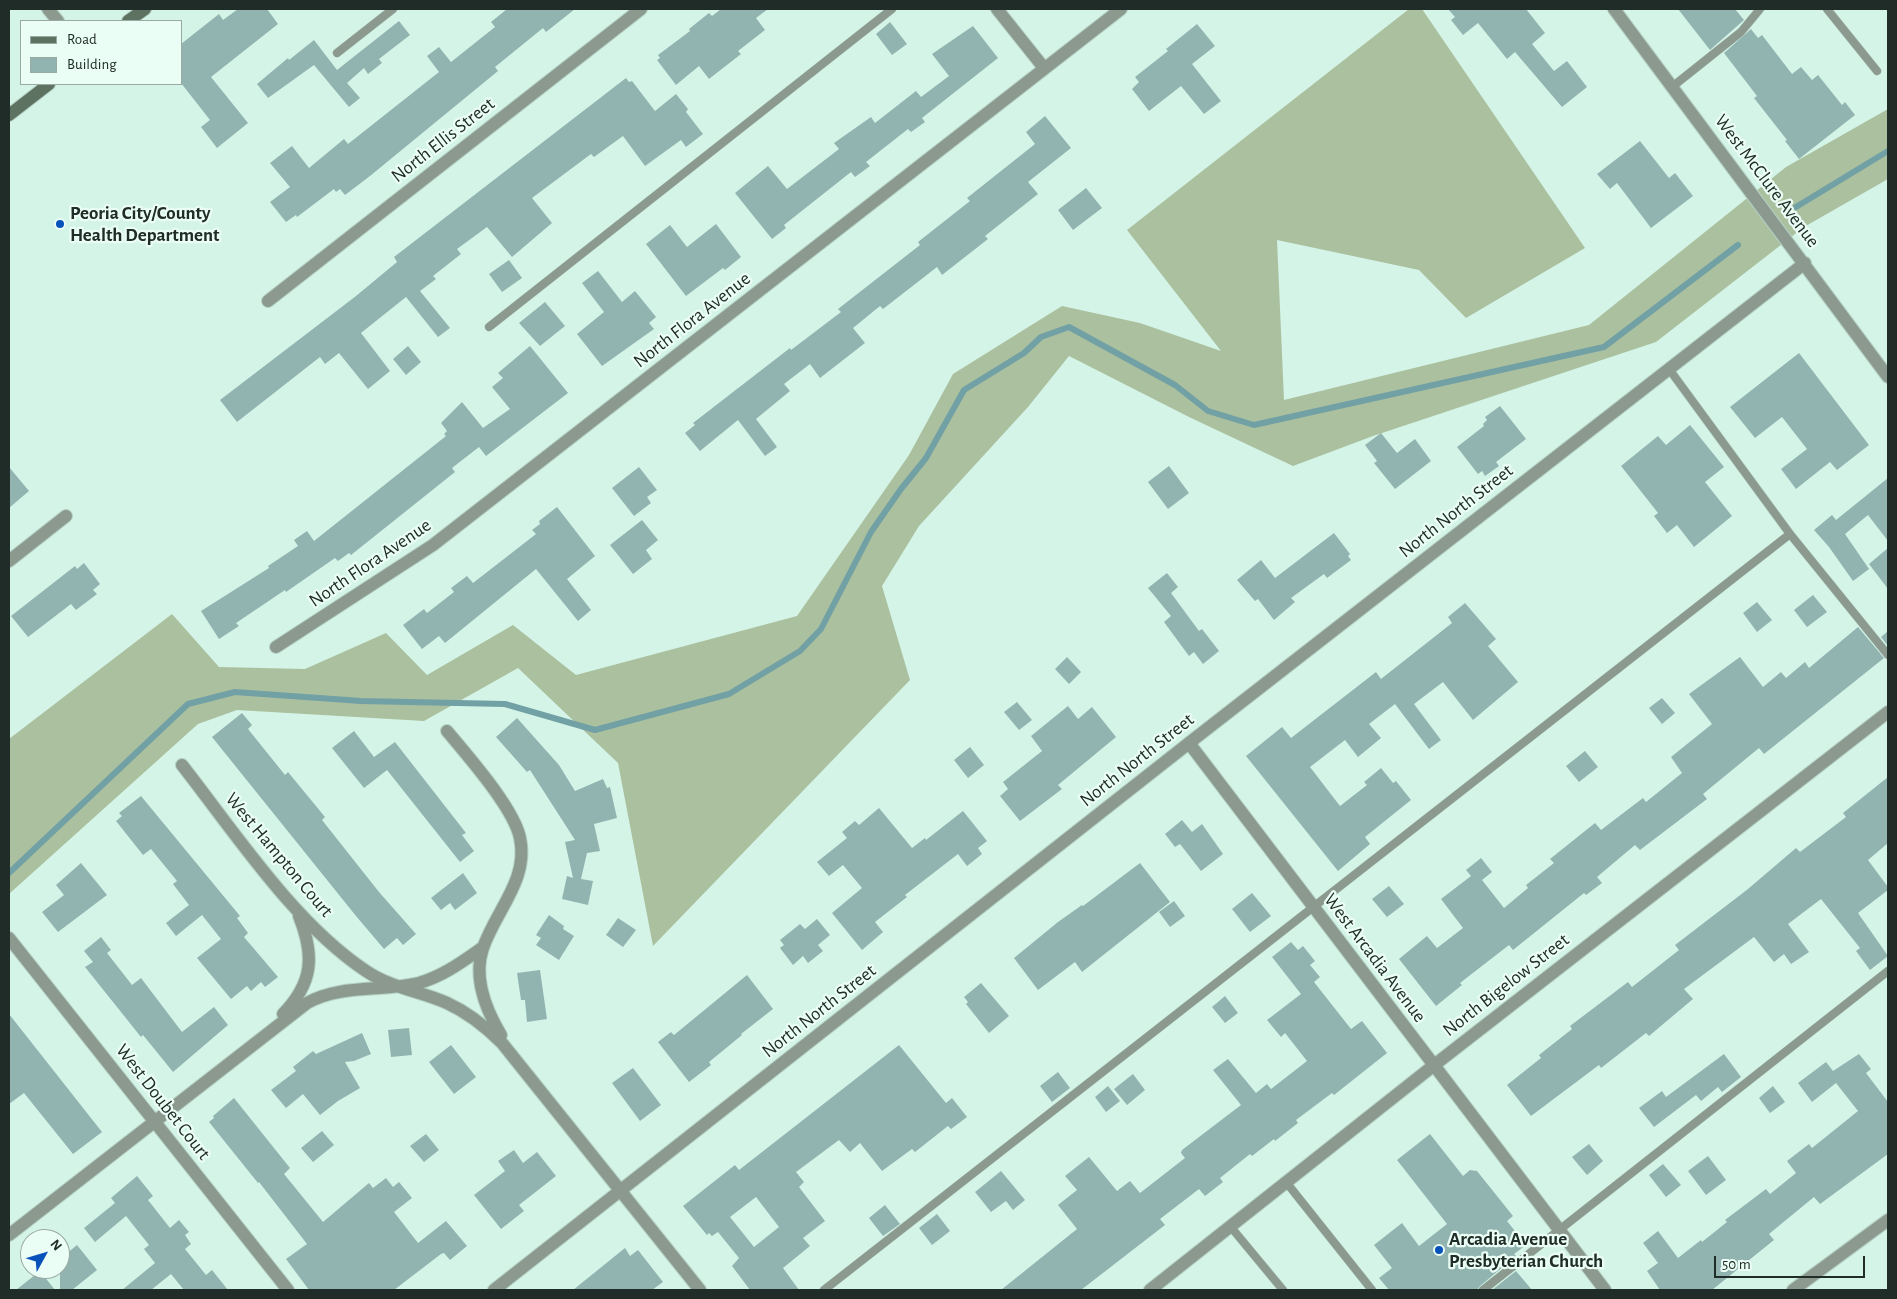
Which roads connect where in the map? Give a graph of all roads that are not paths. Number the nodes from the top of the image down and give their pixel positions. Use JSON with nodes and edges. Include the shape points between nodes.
{"nodes":[{"id":1,"x":48,"y":9,"type":"edge"},
{"id":2,"x":144,"y":9,"type":"edge"},
{"id":3,"x":393,"y":9,"type":"edge"},
{"id":4,"x":641,"y":9,"type":"edge"},
{"id":5,"x":892,"y":9,"type":"edge"},
{"id":6,"x":997,"y":9,"type":"edge"},
{"id":7,"x":1121,"y":9,"type":"edge"},
{"id":8,"x":1614,"y":9,"type":"edge"},
{"id":9,"x":1760,"y":9,"type":"edge"},
{"id":10,"x":1827,"y":9,"type":"edge"},
{"id":11,"x":57,"y":20,"type":"edge"},
{"id":12,"x":129,"y":20,"type":"edge"},
{"id":13,"x":337,"y":54,"type":"dead end"},
{"id":14,"x":1044,"y":68,"type":"junction"},
{"id":15,"x":1877,"y":72,"type":"dead end"},
{"id":16,"x":48,"y":85,"type":"edge"},
{"id":17,"x":1672,"y":87,"type":"junction"},
{"id":18,"x":9,"y":115,"type":"edge"},
{"id":19,"x":1806,"y":263,"type":"junction"},
{"id":20,"x":268,"y":301,"type":"dead end"},
{"id":21,"x":489,"y":327,"type":"dead end"},
{"id":22,"x":1669,"y":369,"type":"junction"},
{"id":23,"x":1888,"y":377,"type":"edge"},
{"id":24,"x":66,"y":516,"type":"dead end"},
{"id":25,"x":1790,"y":534,"type":"junction"},
{"id":26,"x":9,"y":561,"type":"edge"},
{"id":27,"x":276,"y":647,"type":"dead end"},
{"id":28,"x":1888,"y":654,"type":"edge"},
{"id":29,"x":1888,"y":712,"type":"edge"},
{"id":30,"x":447,"y":730,"type":"dead end"},
{"id":31,"x":1189,"y":743,"type":"junction"},
{"id":32,"x":182,"y":765,"type":"dead end"},
{"id":33,"x":1314,"y":908,"type":"junction"},
{"id":34,"x":297,"y":912,"type":"junction"},
{"id":35,"x":9,"y":938,"type":"edge"},
{"id":36,"x":482,"y":948,"type":"junction"},
{"id":37,"x":1888,"y":971,"type":"edge"},
{"id":38,"x":396,"y":986,"type":"junction"},
{"id":39,"x":256,"y":1042,"type":"junction"},
{"id":40,"x":514,"y":1059,"type":"junction"},
{"id":41,"x":1433,"y":1066,"type":"junction"},
{"id":42,"x":154,"y":1121,"type":"junction"},
{"id":43,"x":1286,"y":1182,"type":"junction"},
{"id":44,"x":620,"y":1191,"type":"junction"},
{"id":45,"x":1888,"y":1220,"type":"edge"},
{"id":46,"x":1230,"y":1226,"type":"junction"},
{"id":47,"x":1558,"y":1229,"type":"junction"},
{"id":48,"x":9,"y":1235,"type":"edge"},
{"id":49,"x":288,"y":1290,"type":"edge"},
{"id":50,"x":494,"y":1290,"type":"edge"},
{"id":51,"x":700,"y":1290,"type":"edge"},
{"id":52,"x":824,"y":1290,"type":"edge"},
{"id":53,"x":1150,"y":1290,"type":"edge"},
{"id":54,"x":1283,"y":1290,"type":"edge"},
{"id":55,"x":1372,"y":1290,"type":"edge"},
{"id":56,"x":1483,"y":1290,"type":"edge"},
{"id":57,"x":1605,"y":1290,"type":"edge"},
{"id":58,"x":1793,"y":1290,"type":"edge"}],
"edges":[{"from":1,"to":11,"type":"street"},
{"from":2,"to":12,"type":"main road"},
{"from":3,"to":13,"type":"lane"},
{"from":4,"to":20,"type":"street","name":"North Ellis Street"},
{"from":5,"to":21,"type":"lane"},
{"from":6,"to":14,"type":"street"},
{"from":7,"to":14,"type":"street","name":"North Flora Avenue"},
{"from":8,"to":17,"type":"street","name":"West McClure Avenue"},
{"from":9,"to":17,"type":"lane","via":[[1741,32]]},
{"from":10,"to":15,"type":"lane"},
{"from":14,"to":27,"type":"street","name":"North Flora Avenue","via":[[441,540]]},
{"from":16,"to":18,"type":"main road"},
{"from":17,"to":19,"type":"street","name":"West McClure Avenue"},
{"from":19,"to":22,"type":"street","name":"North North Street"},
{"from":19,"to":23,"type":"street","name":"West McClure Avenue"},
{"from":22,"to":25,"type":"lane"},
{"from":22,"to":31,"type":"street","name":"North North Street"},
{"from":24,"to":26,"type":"street"},
{"from":25,"to":28,"type":"lane"},
{"from":25,"to":33,"type":"lane"},
{"from":29,"to":41,"type":"street","name":"North Bigelow Street"},
{"from":30,"to":36,"type":"street","via":[[497,795],[520,835],[522,861],[518,876]]},
{"from":31,"to":33,"type":"street","name":"West Arcadia Avenue"},
{"from":31,"to":44,"type":"street","name":"North North Street"},
{"from":32,"to":34,"type":"street","name":"West Hampton Court"},
{"from":33,"to":41,"type":"street","name":"West Arcadia Avenue"},
{"from":33,"to":52,"type":"lane"},
{"from":34,"to":38,"type":"street","name":"West Hampton Court","via":[[355,963]]},
{"from":34,"to":39,"type":"street","via":[[310,953],[308,976],[294,1003]]},
{"from":35,"to":42,"type":"street","name":"West Doubet Court"},
{"from":36,"to":38,"type":"street","via":[[438,976]]},
{"from":36,"to":40,"type":"street","via":[[480,974],[483,996]]},
{"from":37,"to":47,"type":"lane"},
{"from":38,"to":39,"type":"street","via":[[342,991],[318,998]]},
{"from":38,"to":40,"type":"street","name":"West Hampton Court","via":[[447,1004],[476,1020],[498,1038]]},
{"from":39,"to":42,"type":"street"},
{"from":40,"to":44,"type":"street","name":"West Hampton Court"},
{"from":41,"to":43,"type":"street","name":"North Bigelow Street"},
{"from":41,"to":47,"type":"street","name":"West Arcadia Avenue"},
{"from":42,"to":48,"type":"street"},
{"from":42,"to":49,"type":"street","name":"West Doubet Court"},
{"from":43,"to":46,"type":"street","name":"North Bigelow Street"},
{"from":43,"to":55,"type":"lane"},
{"from":44,"to":50,"type":"street","name":"North North Street"},
{"from":44,"to":51,"type":"street","name":"West Hampton Court"},
{"from":45,"to":58,"type":"street"},
{"from":46,"to":53,"type":"street","name":"North Bigelow Street"},
{"from":46,"to":54,"type":"lane"},
{"from":47,"to":56,"type":"lane"},
{"from":47,"to":57,"type":"street","name":"West Arcadia Avenue"}]}
